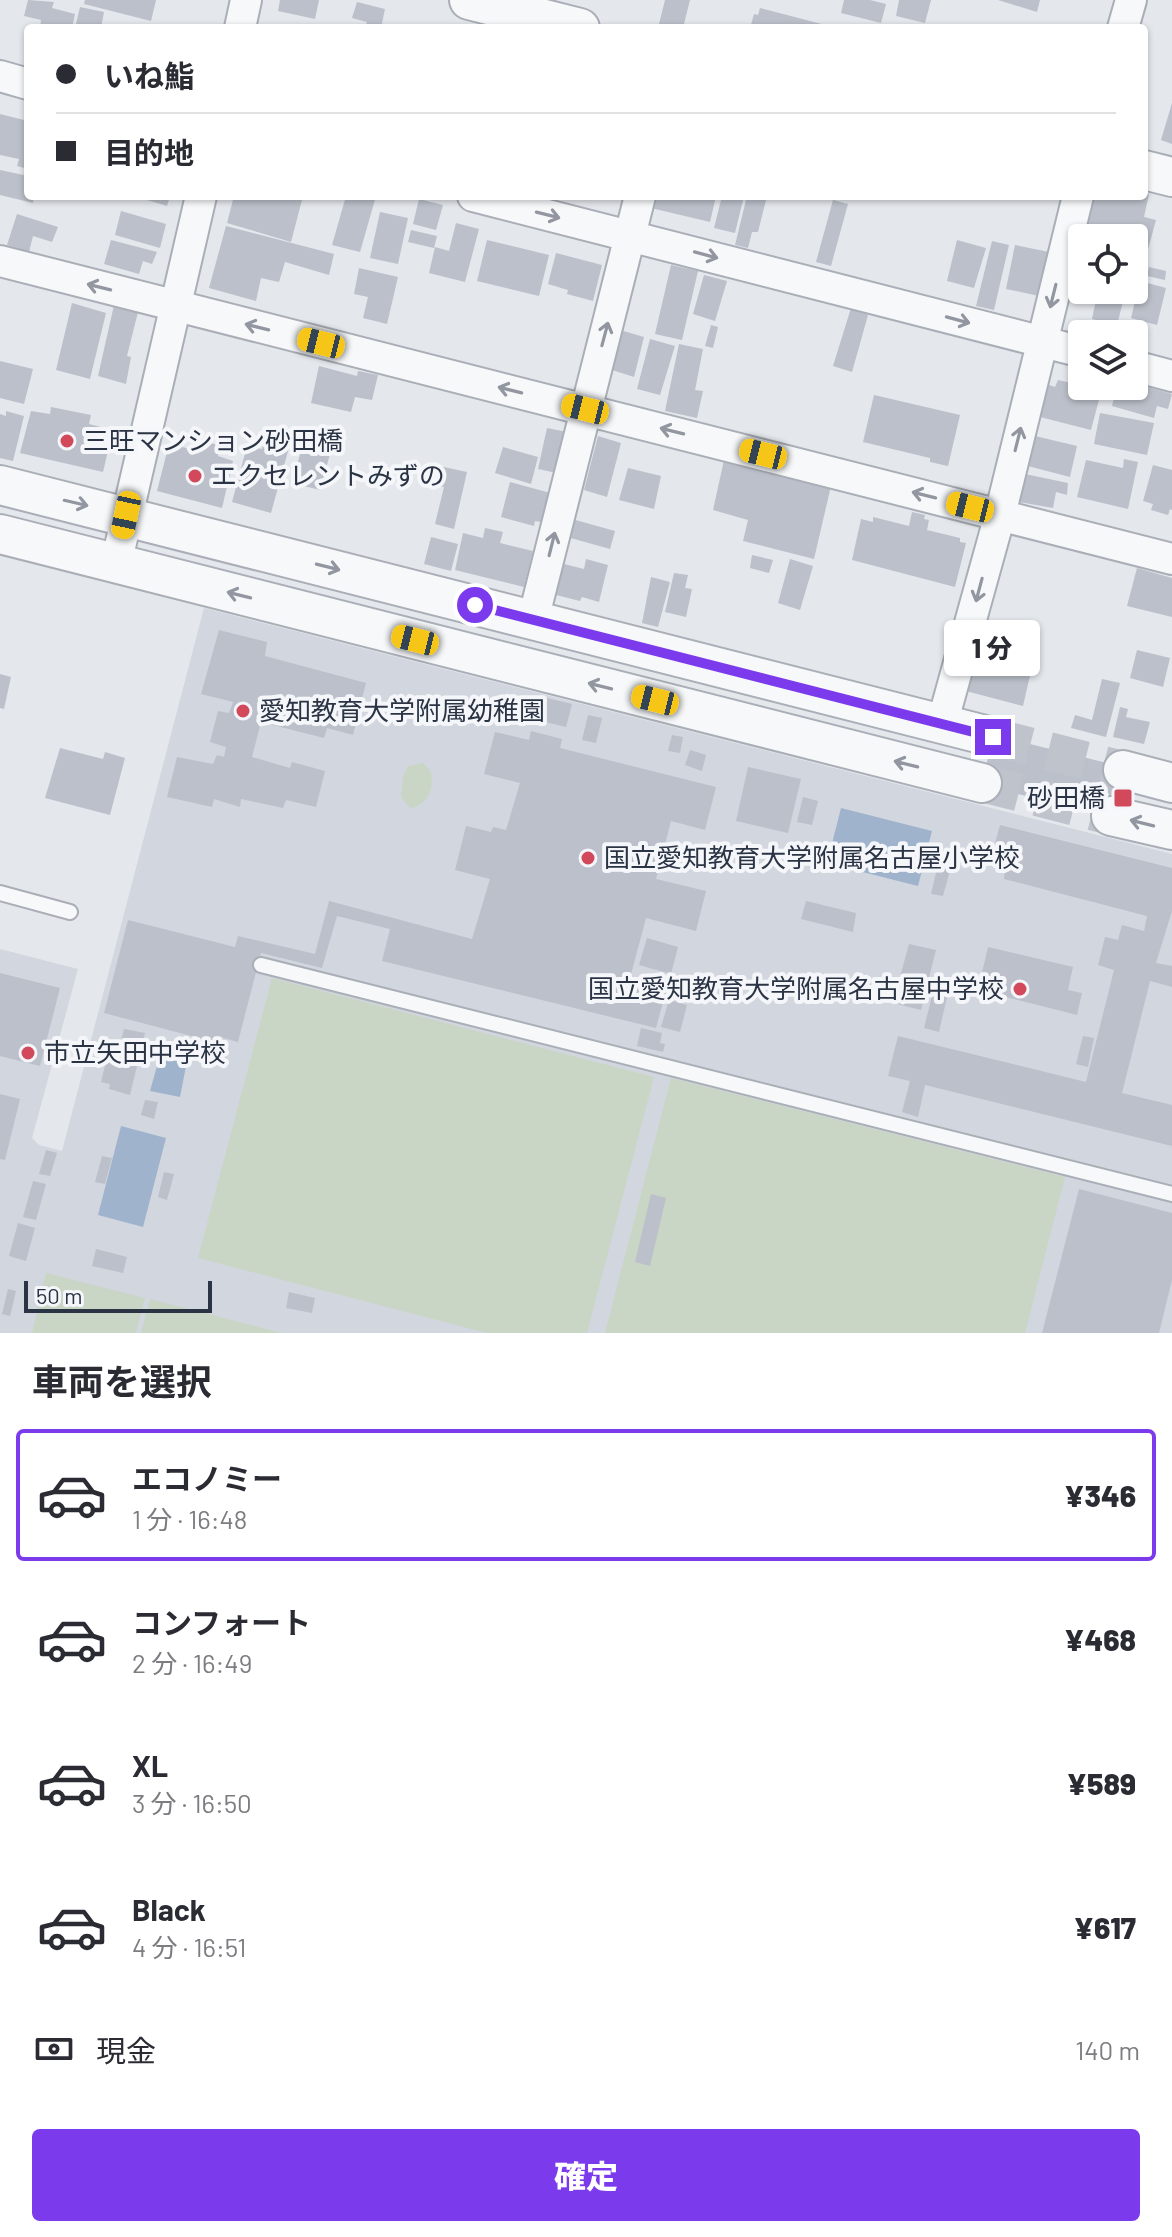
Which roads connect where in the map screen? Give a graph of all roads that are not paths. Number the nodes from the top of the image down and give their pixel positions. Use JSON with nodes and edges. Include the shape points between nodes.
{"nodes":[{"id":1,"x":246,"y":0,"type":"edge"},
{"id":2,"x":469,"y":0,"type":"edge"},
{"id":3,"x":1131,"y":0,"type":"edge"},
{"id":4,"x":514,"y":6,"type":"edge"},
{"id":5,"x":241,"y":24,"type":"edge"},
{"id":6,"x":568,"y":24,"type":"edge"},
{"id":7,"x":1124,"y":24,"type":"edge"},
{"id":8,"x":0,"y":76,"type":"edge"},
{"id":9,"x":24,"y":83,"type":"edge"},
{"id":10,"x":1148,"y":171,"type":"edge"},
{"id":11,"x":1172,"y":177,"type":"edge"},
{"id":12,"x":200,"y":200,"type":"edge"},
{"id":13,"x":489,"y":200,"type":"edge"},
{"id":14,"x":639,"y":200,"type":"edge"},
{"id":15,"x":1077,"y":200,"type":"edge"},
{"id":16,"x":631,"y":236,"type":"junction"},
{"id":17,"x":0,"y":261,"type":"edge"},
{"id":18,"x":174,"y":306,"type":"junction"},
{"id":19,"x":1041,"y":342,"type":"junction"},
{"id":20,"x":1068,"y":349,"type":"edge"},
{"id":21,"x":1148,"y":370,"type":"edge"},
{"id":22,"x":1172,"y":376,"type":"edge"},
{"id":23,"x":585,"y":409,"type":"junction"},
{"id":24,"x":0,"y":485,"type":"edge"},
{"id":25,"x":126,"y":515,"type":"junction"},
{"id":26,"x":1000,"y":515,"type":"junction"},
{"id":27,"x":0,"y":534,"type":"edge"},
{"id":28,"x":1172,"y":559,"type":"edge"},
{"id":29,"x":116,"y":564,"type":"junction"},
{"id":30,"x":533,"y":620,"type":"junction"},
{"id":31,"x":942,"y":724,"type":"junction"},
{"id":32,"x":993,"y":737,"type":"tunnel mouth"},
{"id":33,"x":1123,"y":770,"type":"tunnel mouth"},
{"id":34,"x":982,"y":783,"type":"tunnel mouth"},
{"id":35,"x":1172,"y":783,"type":"edge"},
{"id":36,"x":1111,"y":816,"type":"tunnel mouth"},
{"id":37,"x":1172,"y":830,"type":"edge"},
{"id":38,"x":0,"y":893,"type":"edge"},
{"id":39,"x":70,"y":912,"type":"dead end"},
{"id":40,"x":261,"y":965,"type":"dead end"},
{"id":41,"x":1172,"y":1194,"type":"edge"}],
"edges":[{"from":1,"to":5,"type":"street"},
{"from":2,"to":4,"type":"street"},
{"from":3,"to":7,"type":"street"},
{"from":4,"to":6,"type":"street"},
{"from":8,"to":9,"type":"street"},
{"from":10,"to":11,"type":"street"},
{"from":12,"to":18,"type":"street"},
{"from":13,"to":16,"type":"street","one_way":true},
{"from":14,"to":16,"type":"street"},
{"from":15,"to":19,"type":"street","one_way":true},
{"from":16,"to":19,"type":"street","one_way":true},
{"from":23,"to":16,"type":"street","one_way":true},
{"from":18,"to":17,"type":"street","one_way":true},
{"from":23,"to":18,"type":"street","one_way":true},
{"from":18,"to":25,"type":"street"},
{"from":19,"to":20,"type":"street"},
{"from":26,"to":19,"type":"street","one_way":true},
{"from":21,"to":22,"type":"street"},
{"from":26,"to":23,"type":"street","one_way":true},
{"from":30,"to":23,"type":"street","one_way":true},
{"from":24,"to":25,"type":"street","one_way":true},
{"from":25,"to":29,"type":"street"},
{"from":25,"to":30,"type":"street","one_way":true},
{"from":26,"to":28,"type":"street"},
{"from":26,"to":31,"type":"street","one_way":true},
{"from":27,"to":29,"type":"street"},
{"from":34,"to":29,"type":"street","one_way":true},
{"from":30,"to":31,"type":"street"},
{"from":31,"to":32,"type":"street"},
{"from":33,"to":35,"type":"street"},
{"from":37,"to":36,"type":"street","one_way":true},
{"from":38,"to":39,"type":"lane"},
{"from":40,"to":41,"type":"lane"}]}
